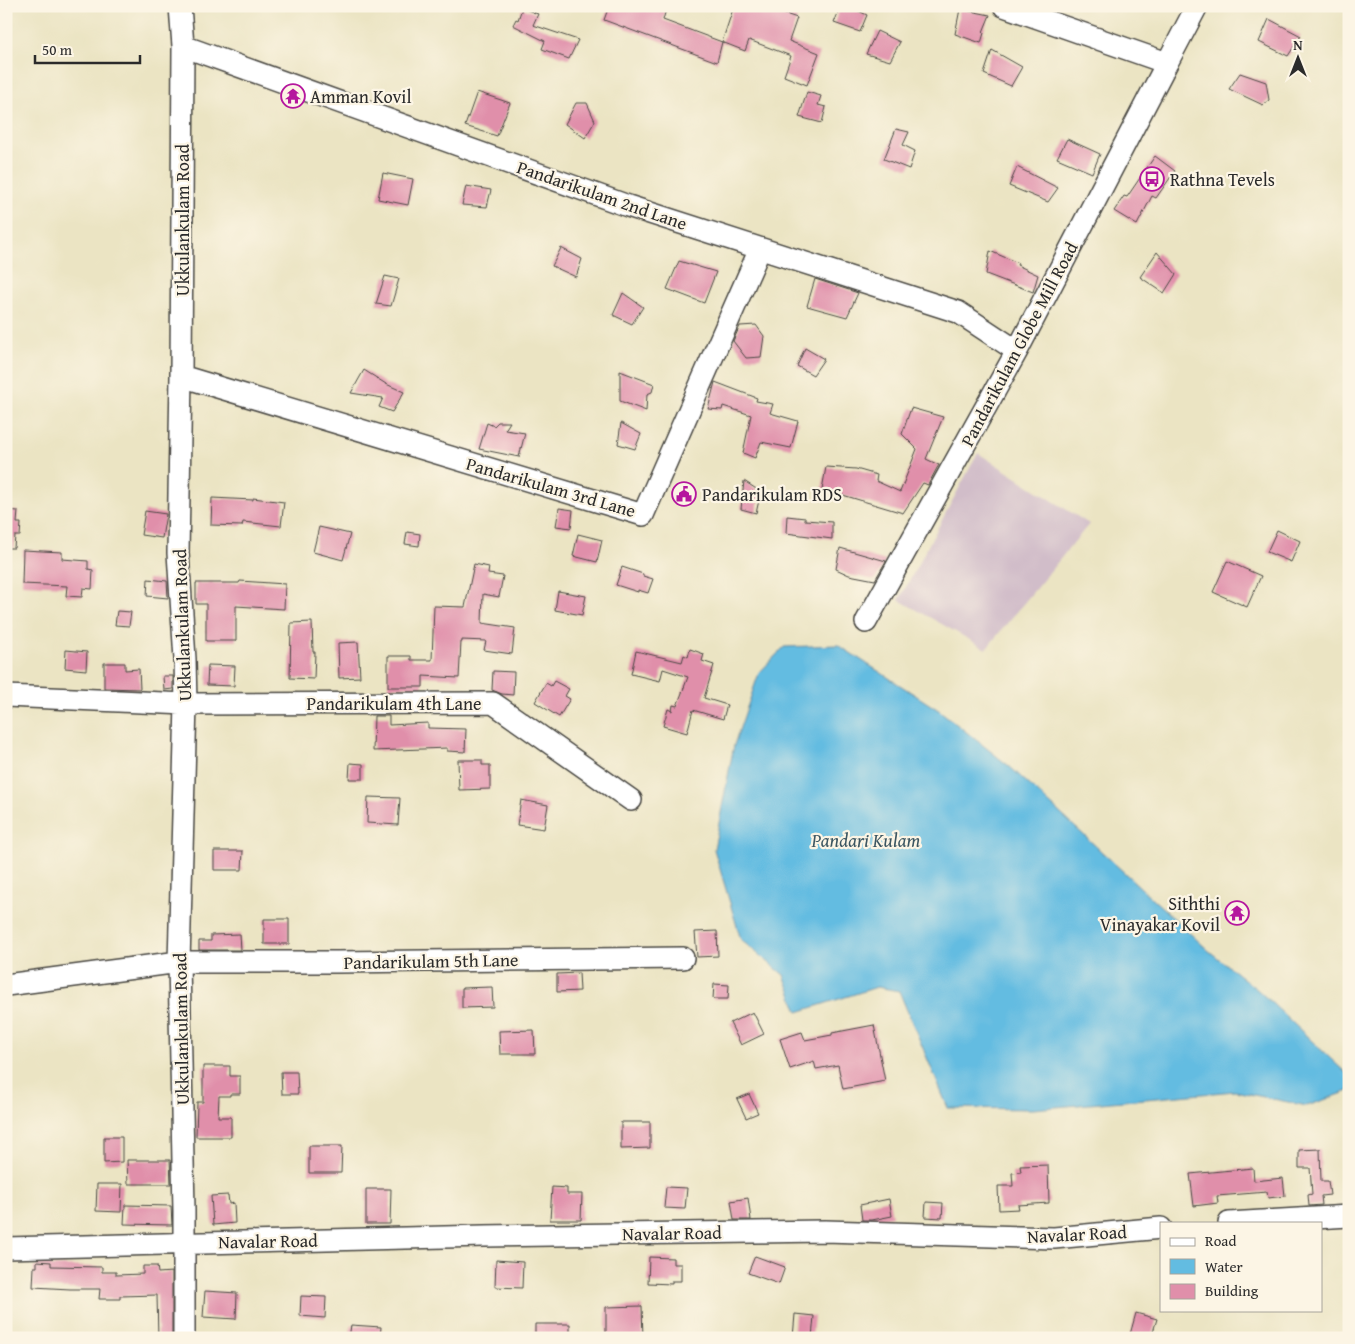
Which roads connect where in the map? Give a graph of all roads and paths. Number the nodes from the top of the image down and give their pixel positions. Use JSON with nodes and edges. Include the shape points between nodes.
{"nodes":[{"id":1,"x":180,"y":6,"type":"edge"},
{"id":2,"x":1004,"y":6,"type":"edge"},
{"id":3,"x":1198,"y":6,"type":"edge"},
{"id":4,"x":183,"y":46,"type":"junction"},
{"id":5,"x":1167,"y":63,"type":"junction"},
{"id":6,"x":760,"y":248,"type":"junction"},
{"id":7,"x":1017,"y":351,"type":"junction"},
{"id":8,"x":181,"y":376,"type":"junction"},
{"id":9,"x":866,"y":622,"type":"dead end"},
{"id":10,"x":6,"y":696,"type":"edge"},
{"id":11,"x":186,"y":704,"type":"junction"},
{"id":12,"x":631,"y":800,"type":"dead end"},
{"id":13,"x":683,"y":958,"type":"dead end"},
{"id":14,"x":179,"y":962,"type":"junction"},
{"id":15,"x":6,"y":985,"type":"edge"},
{"id":16,"x":1349,"y":1216,"type":"edge"},
{"id":17,"x":1246,"y":1222,"type":"edge"},
{"id":18,"x":1160,"y":1228,"type":"edge"},
{"id":19,"x":183,"y":1243,"type":"junction"},
{"id":20,"x":6,"y":1248,"type":"edge"},
{"id":21,"x":184,"y":1338,"type":"edge"}],
"edges":[{"from":1,"to":4,"type":"street","name":"Ukkulankulam Road"},
{"from":2,"to":5,"type":"street"},
{"from":3,"to":5,"type":"street","name":"Pandarikulam Globe Mill Road"},
{"from":4,"to":6,"type":"street","name":"Pandarikulam 2nd Lane","via":[[628,206]]},
{"from":4,"to":8,"type":"street","name":"Ukkulankulam Road"},
{"from":5,"to":7,"type":"street","name":"Pandarikulam Globe Mill Road"},
{"from":6,"to":7,"type":"street","name":"Pandarikulam 2nd Lane","via":[[958,312]]},
{"from":6,"to":8,"type":"street","name":"Pandarikulam 3rd Lane","via":[[643,515]]},
{"from":7,"to":9,"type":"street","name":"Pandarikulam Globe Mill Road"},
{"from":8,"to":11,"type":"street","name":"Ukkulankulam Road","via":[[178,553]]},
{"from":10,"to":11,"type":"street","name":"Pandarikulam 4th Lane"},
{"from":11,"to":12,"type":"street","name":"Pandarikulam 4th Lane","via":[[494,703]]},
{"from":11,"to":14,"type":"street","name":"Ukkulankulam Road"},
{"from":13,"to":14,"type":"street","name":"Pandarikulam 5th Lane"},
{"from":14,"to":15,"type":"street","name":"Pandarikulam 5th Lane"},
{"from":14,"to":19,"type":"street","name":"Ukkulankulam Road"},
{"from":16,"to":17,"type":"street"},
{"from":18,"to":19,"type":"street","name":"Navalar Road","via":[[1054,1238],[825,1231]]},
{"from":19,"to":20,"type":"street","name":"Navalar Road"},
{"from":19,"to":21,"type":"street","name":"Ukkulankulam Road"}]}
